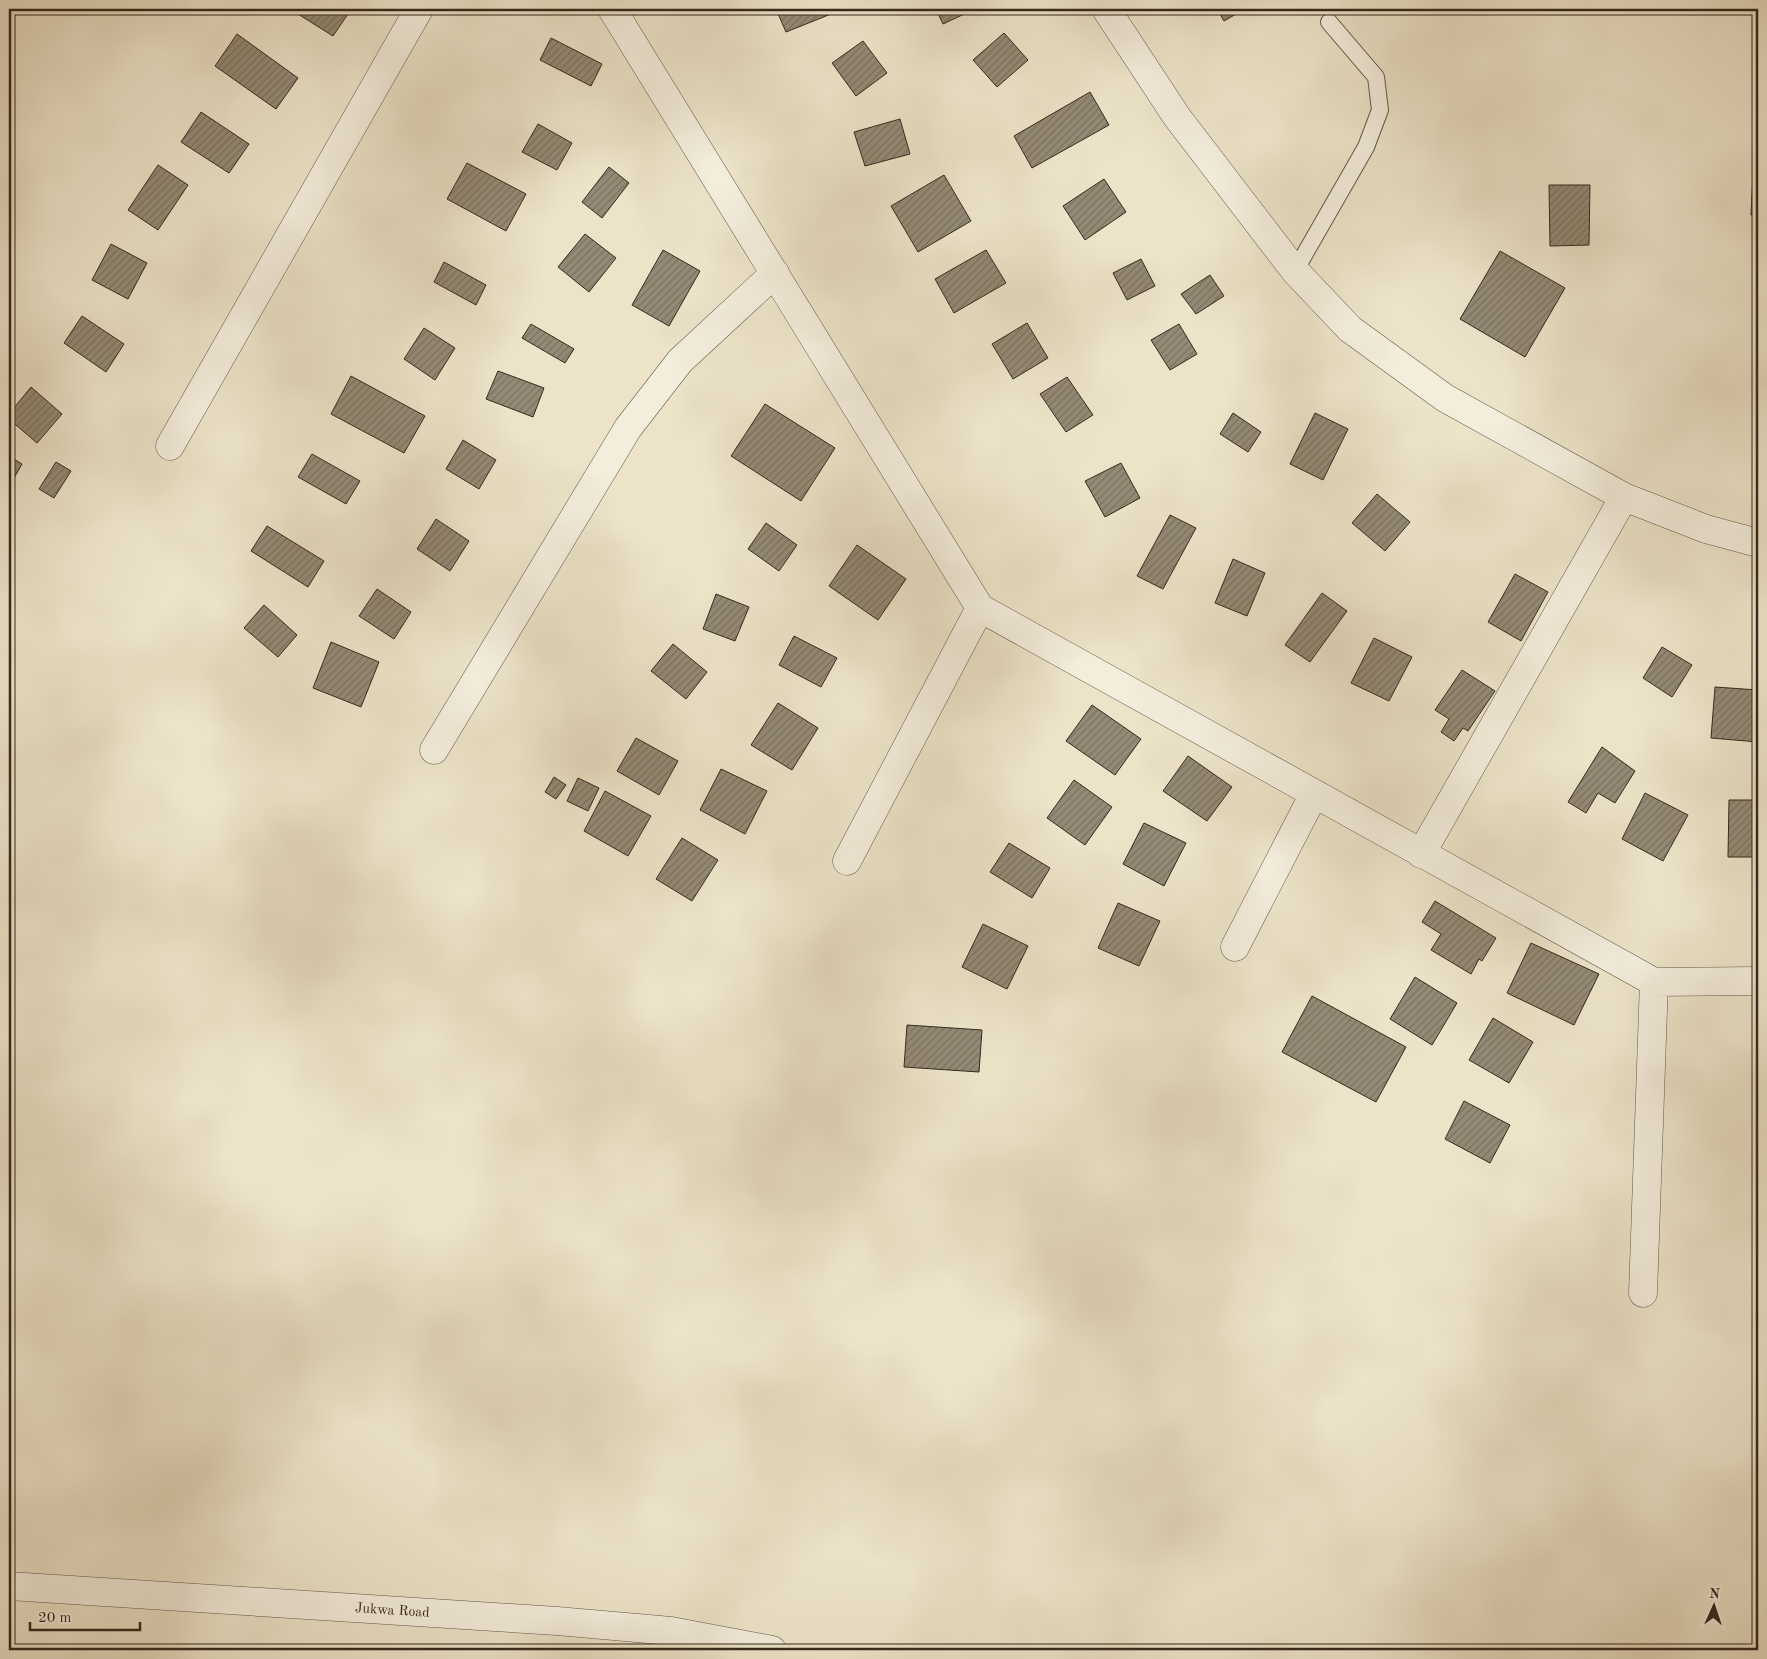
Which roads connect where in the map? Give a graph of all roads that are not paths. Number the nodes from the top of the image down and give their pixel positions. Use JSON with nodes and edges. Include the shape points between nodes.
{"nodes":[{"id":1,"x":419,"y":9,"type":"edge"},
{"id":2,"x":612,"y":9,"type":"edge"},
{"id":3,"x":1106,"y":9,"type":"edge"},
{"id":4,"x":1329,"y":22,"type":"dead end"},
{"id":5,"x":1295,"y":271,"type":"junction"},
{"id":6,"x":775,"y":274,"type":"junction"},
{"id":7,"x":170,"y":446,"type":"dead end"},
{"id":8,"x":1624,"y":497,"type":"junction"},
{"id":9,"x":1758,"y":543,"type":"edge"},
{"id":10,"x":980,"y":608,"type":"junction"},
{"id":11,"x":434,"y":750,"type":"dead end"},
{"id":12,"x":1314,"y":794,"type":"junction"},
{"id":13,"x":1421,"y":854,"type":"junction"},
{"id":14,"x":847,"y":861,"type":"dead end"},
{"id":15,"x":1236,"y":947,"type":"dead end"},
{"id":16,"x":1758,"y":981,"type":"edge"},
{"id":17,"x":1654,"y":982,"type":"junction"},
{"id":18,"x":1644,"y":1294,"type":"dead end"},
{"id":19,"x":9,"y":1586,"type":"edge"},
{"id":20,"x":772,"y":1650,"type":"edge"}],
"edges":[{"from":1,"to":7,"type":"street"},
{"from":2,"to":6,"type":"street"},
{"from":3,"to":5,"type":"street","via":[[1177,117]]},
{"from":4,"to":5,"type":"lane","via":[[1376,77],[1380,110],[1366,147]]},
{"from":5,"to":8,"type":"street","via":[[1350,329],[1445,398]]},
{"from":6,"to":10,"type":"street"},
{"from":6,"to":11,"type":"street","via":[[680,361],[628,428]]},
{"from":8,"to":9,"type":"street","via":[[1706,529]]},
{"from":8,"to":13,"type":"street"},
{"from":10,"to":12,"type":"street"},
{"from":10,"to":14,"type":"street"},
{"from":12,"to":13,"type":"street"},
{"from":12,"to":15,"type":"street"},
{"from":13,"to":17,"type":"street"},
{"from":16,"to":17,"type":"street"},
{"from":17,"to":18,"type":"street"},
{"from":19,"to":20,"type":"street","name":"Jukwa Road","via":[[567,1621],[671,1631]]}]}
